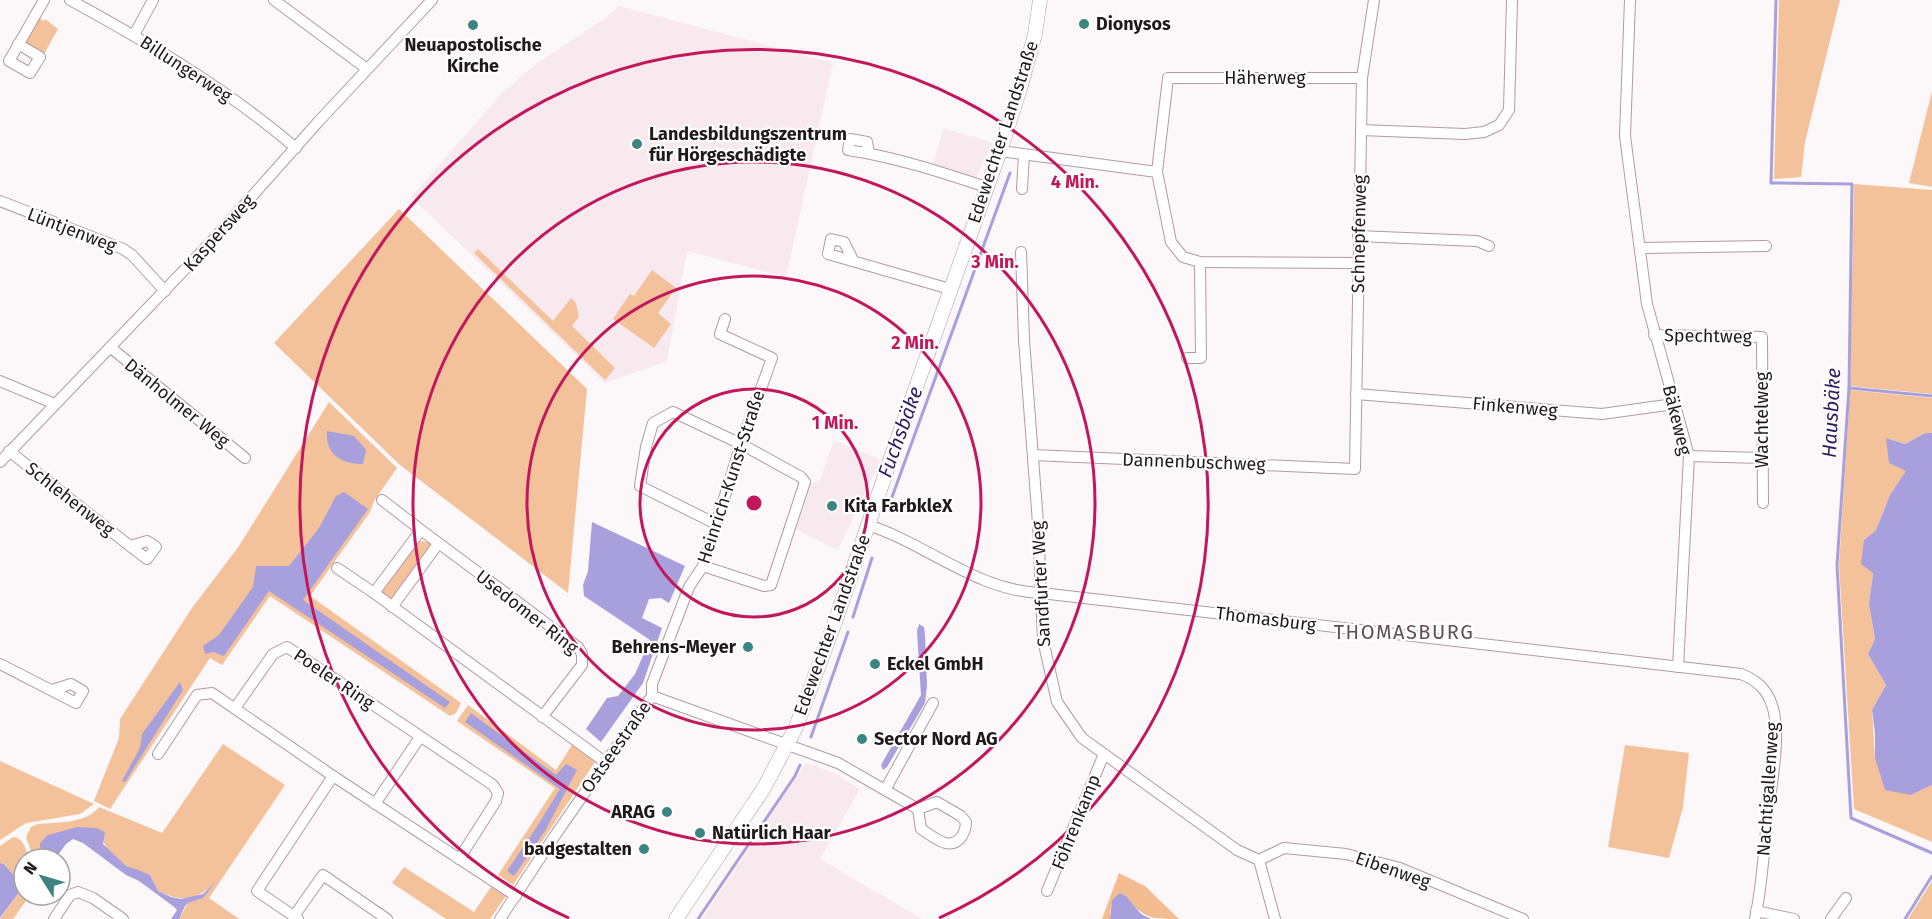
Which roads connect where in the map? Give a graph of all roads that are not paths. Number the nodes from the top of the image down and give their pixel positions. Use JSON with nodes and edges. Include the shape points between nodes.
{"nodes":[{"id":1,"x":44,"y":0,"type":"edge"},
{"id":2,"x":70,"y":0,"type":"edge"},
{"id":3,"x":153,"y":0,"type":"edge"},
{"id":4,"x":274,"y":0,"type":"edge"},
{"id":5,"x":432,"y":0,"type":"edge"},
{"id":6,"x":1040,"y":0,"type":"edge"},
{"id":7,"x":1374,"y":0,"type":"edge"},
{"id":8,"x":1512,"y":0,"type":"edge"},
{"id":9,"x":1630,"y":0,"type":"edge"},
{"id":10,"x":134,"y":35,"type":"junction"},
{"id":11,"x":18,"y":44,"type":"dead end"},
{"id":12,"x":368,"y":69,"type":"junction"},
{"id":13,"x":1362,"y":78,"type":"junction"},
{"id":14,"x":1361,"y":130,"type":"junction"},
{"id":15,"x":296,"y":148,"type":"junction"},
{"id":16,"x":1000,"y":151,"type":"junction"},
{"id":17,"x":869,"y":153,"type":"dead end"},
{"id":18,"x":1024,"y":155,"type":"junction"},
{"id":19,"x":1157,"y":172,"type":"junction"},
{"id":20,"x":986,"y":187,"type":"junction"},
{"id":21,"x":1023,"y":189,"type":"dead end"},
{"id":22,"x":0,"y":201,"type":"edge"},
{"id":23,"x":1358,"y":236,"type":"junction"},
{"id":24,"x":1489,"y":246,"type":"dead end"},
{"id":25,"x":1766,"y":246,"type":"dead end"},
{"id":26,"x":1641,"y":248,"type":"junction"},
{"id":27,"x":1021,"y":252,"type":"dead end"},
{"id":28,"x":853,"y":261,"type":"dead end"},
{"id":29,"x":1200,"y":262,"type":"junction"},
{"id":30,"x":1359,"y":263,"type":"junction"},
{"id":31,"x":950,"y":290,"type":"junction"},
{"id":32,"x":165,"y":291,"type":"junction"},
{"id":33,"x":725,"y":319,"type":"dead end"},
{"id":34,"x":1654,"y":335,"type":"junction"},
{"id":35,"x":1762,"y":337,"type":"joint"},
{"id":36,"x":110,"y":347,"type":"junction"},
{"id":37,"x":1187,"y":358,"type":"dead end"},
{"id":38,"x":0,"y":381,"type":"edge"},
{"id":39,"x":1356,"y":394,"type":"junction"},
{"id":40,"x":55,"y":404,"type":"junction"},
{"id":41,"x":1674,"y":404,"type":"junction"},
{"id":42,"x":741,"y":444,"type":"junction"},
{"id":43,"x":9,"y":452,"type":"junction"},
{"id":44,"x":1033,"y":455,"type":"junction"},
{"id":45,"x":1689,"y":456,"type":"junction"},
{"id":46,"x":245,"y":458,"type":"dead end"},
{"id":47,"x":1762,"y":458,"type":"junction"},
{"id":48,"x":0,"y":462,"type":"edge"},
{"id":49,"x":1354,"y":469,"type":"joint"},
{"id":50,"x":382,"y":500,"type":"dead end"},
{"id":51,"x":1763,"y":503,"type":"dead end"},
{"id":52,"x":716,"y":524,"type":"junction"},
{"id":53,"x":867,"y":525,"type":"junction"},
{"id":54,"x":421,"y":530,"type":"junction"},
{"id":55,"x":438,"y":544,"type":"junction"},
{"id":56,"x":130,"y":546,"type":"dead end"},
{"id":57,"x":703,"y":566,"type":"junction"},
{"id":58,"x":337,"y":568,"type":"dead end"},
{"id":59,"x":1041,"y":592,"type":"junction"},
{"id":60,"x":374,"y":593,"type":"junction"},
{"id":61,"x":392,"y":607,"type":"junction"},
{"id":62,"x":0,"y":664,"type":"edge"},
{"id":63,"x":1678,"y":667,"type":"junction"},
{"id":64,"x":52,"y":690,"type":"dead end"},
{"id":65,"x":652,"y":696,"type":"junction"},
{"id":66,"x":933,"y":703,"type":"dead end"},
{"id":67,"x":235,"y":708,"type":"junction"},
{"id":68,"x":542,"y":717,"type":"junction"},
{"id":69,"x":420,"y":737,"type":"junction"},
{"id":70,"x":788,"y":744,"type":"junction"},
{"id":71,"x":1104,"y":753,"type":"junction"},
{"id":72,"x":158,"y":754,"type":"dead end"},
{"id":73,"x":605,"y":762,"type":"junction"},
{"id":74,"x":333,"y":776,"type":"junction"},
{"id":75,"x":885,"y":790,"type":"junction"},
{"id":76,"x":375,"y":804,"type":"junction"},
{"id":77,"x":918,"y":809,"type":"junction"},
{"id":78,"x":459,"y":858,"type":"junction"},
{"id":79,"x":1260,"y":860,"type":"junction"},
{"id":80,"x":1047,"y":891,"type":"dead end"},
{"id":81,"x":516,"y":896,"type":"junction"},
{"id":82,"x":1846,"y":898,"type":"dead end"},
{"id":83,"x":1756,"y":915,"type":"edge"},
{"id":84,"x":296,"y":918,"type":"edge"},
{"id":85,"x":54,"y":919,"type":"edge"},
{"id":86,"x":123,"y":919,"type":"edge"},
{"id":87,"x":387,"y":919,"type":"edge"},
{"id":88,"x":500,"y":919,"type":"edge"},
{"id":89,"x":676,"y":919,"type":"edge"},
{"id":90,"x":1275,"y":919,"type":"edge"},
{"id":91,"x":1523,"y":919,"type":"edge"},
{"id":92,"x":1794,"y":919,"type":"edge"},
{"id":93,"x":1831,"y":919,"type":"edge"}],
"edges":[{"from":1,"to":11,"type":"street"},
{"from":2,"to":10,"type":"street","name":"Billungerweg"},
{"from":3,"to":10,"type":"street"},
{"from":4,"to":12,"type":"street"},
{"from":5,"to":12,"type":"street","name":"Kaspersweg"},
{"from":6,"to":16,"type":"main road","name":"Edewechter Landstraße","via":[[1035,34]]},
{"from":7,"to":13,"type":"street","name":"Schnepfenweg"},
{"from":8,"to":14,"type":"street","via":[[1509,110],[1499,125],[1465,134]]},
{"from":9,"to":26,"type":"street","name":"Bäkeweg","via":[[1624,136]]},
{"from":10,"to":15,"type":"street","name":"Billungerweg","via":[[219,89]]},
{"from":12,"to":15,"type":"street","name":"Kaspersweg"},
{"from":13,"to":14,"type":"street","name":"Schnepfenweg"},
{"from":13,"to":19,"type":"street","name":"Häherweg","via":[[1168,78]]},
{"from":14,"to":23,"type":"street","name":"Schnepfenweg"},
{"from":15,"to":32,"type":"street","name":"Kaspersweg"},
{"from":16,"to":18,"type":"street"},
{"from":16,"to":20,"type":"main road","name":"Edewechter Landstraße"},
{"from":17,"to":20,"type":"street"},
{"from":18,"to":19,"type":"street"},
{"from":18,"to":21,"type":"street"},
{"from":19,"to":29,"type":"street","via":[[1171,242],[1183,257]]},
{"from":20,"to":31,"type":"main road","name":"Edewechter Landstraße"},
{"from":22,"to":32,"type":"street","name":"Lüntjenweg","via":[[123,249]]},
{"from":23,"to":24,"type":"street","via":[[1477,241]]},
{"from":23,"to":30,"type":"street","name":"Schnepfenweg"},
{"from":25,"to":26,"type":"street"},
{"from":26,"to":34,"type":"street","name":"Bäkeweg"},
{"from":27,"to":44,"type":"street","name":"Sandfurter Weg"},
{"from":28,"to":31,"type":"street"},
{"from":29,"to":30,"type":"street"},
{"from":29,"to":37,"type":"street","via":[[1201,358]]},
{"from":30,"to":39,"type":"street","name":"Schnepfenweg"},
{"from":31,"to":53,"type":"main road","name":"Edewechter Landstraße"},
{"from":32,"to":36,"type":"street","name":"Kaspersweg"},
{"from":33,"to":42,"type":"street","name":"Heinrich-Kunst-Straße","via":[[720,334],[771,358]]},
{"from":34,"to":35,"type":"street","name":"Spechtweg"},
{"from":34,"to":41,"type":"street","name":"Bäkeweg"},
{"from":35,"to":47,"type":"street","name":"Wachtelweg"},
{"from":36,"to":40,"type":"street","name":"Kaspersweg"},
{"from":36,"to":46,"type":"street","name":"Dänholmer Weg"},
{"from":38,"to":40,"type":"street"},
{"from":39,"to":41,"type":"street","name":"Finkenweg","via":[[1602,414]]},
{"from":39,"to":49,"type":"street","name":"Schnepfenweg"},
{"from":40,"to":43,"type":"street","name":"Kaspersweg"},
{"from":41,"to":45,"type":"street","name":"Bäkeweg"},
{"from":42,"to":52,"type":"street","name":"Heinrich-Kunst-Straße"},
{"from":42,"to":52,"type":"street","via":[[673,412],[653,423],[640,486]]},
{"from":42,"to":57,"type":"street","via":[[805,482],[771,585]]},
{"from":43,"to":48,"type":"street","name":"Kaspersweg"},
{"from":43,"to":56,"type":"street","name":"Schlehenweg"},
{"from":44,"to":49,"type":"street","name":"Dannenbuschweg"},
{"from":44,"to":59,"type":"street","name":"Sandfurter Weg"},
{"from":45,"to":47,"type":"street"},
{"from":45,"to":63,"type":"street","name":"Bäkeweg"},
{"from":47,"to":51,"type":"street","name":"Wachtelweg"},
{"from":50,"to":54,"type":"street","name":"Usedomer Ring"},
{"from":52,"to":57,"type":"street","name":"Heinrich-Kunst-Straße"},
{"from":53,"to":59,"type":"street","name":"Thomasburg","via":[[999,586]]},
{"from":53,"to":70,"type":"main road","name":"Edewechter Landstraße"},
{"from":54,"to":55,"type":"street","name":"Usedomer Ring"},
{"from":54,"to":60,"type":"street"},
{"from":55,"to":61,"type":"street"},
{"from":55,"to":68,"type":"street","name":"Usedomer Ring","via":[[578,647],[582,665]]},
{"from":57,"to":65,"type":"street","name":"Heinrich-Kunst-Straße","via":[[689,587],[652,684]]},
{"from":58,"to":60,"type":"street"},
{"from":59,"to":63,"type":"street","name":"Thomasburg"},
{"from":59,"to":71,"type":"street","name":"Sandfurter Weg","via":[[1044,650],[1058,702],[1082,738]]},
{"from":60,"to":61,"type":"street"},
{"from":61,"to":68,"type":"street"},
{"from":62,"to":64,"type":"street"},
{"from":63,"to":83,"type":"street","name":"Nachtigallenweg","via":[[1752,678],[1772,704],[1774,759]]},
{"from":65,"to":70,"type":"street","name":"Ostseestraße"},
{"from":65,"to":73,"type":"street","name":"Ostseestraße"},
{"from":66,"to":75,"type":"street"},
{"from":67,"to":69,"type":"street","name":"Poeler Ring","via":[[273,654],[287,647]]},
{"from":67,"to":72,"type":"street","via":[[213,693],[197,695]]},
{"from":67,"to":74,"type":"street"},
{"from":68,"to":73,"type":"street"},
{"from":69,"to":76,"type":"street"},
{"from":69,"to":78,"type":"street","name":"Poeler Ring","via":[[493,785],[498,793]]},
{"from":70,"to":75,"type":"street","name":"Ostseestraße","via":[[838,763]]},
{"from":70,"to":89,"type":"main road","name":"Edewechter Landstraße","via":[[764,788]]},
{"from":71,"to":79,"type":"street","name":"Sandfurter Weg","via":[[1236,849]]},
{"from":71,"to":80,"type":"street","name":"Föhrenkamp"},
{"from":73,"to":81,"type":"street","name":"Ostseestraße"},
{"from":74,"to":76,"type":"street"},
{"from":74,"to":84,"type":"street","via":[[257,891]]},
{"from":75,"to":77,"type":"street","name":"Ostseestraße"},
{"from":76,"to":78,"type":"street"},
{"from":77,"to":77,"type":"street","via":[[921,829],[945,844],[958,842],[966,828],[961,816],[937,802]]},
{"from":78,"to":81,"type":"street"},
{"from":79,"to":90,"type":"street"},
{"from":79,"to":91,"type":"street","name":"Eibenweg","via":[[1284,848],[1346,854],[1400,868]]},
{"from":81,"to":88,"type":"street","name":"Ostseestraße"},
{"from":82,"to":93,"type":"street"},
{"from":83,"to":92,"type":"street","name":"Nachtigallenweg"},
{"from":84,"to":87,"type":"street","via":[[323,875]]},
{"from":85,"to":86,"type":"street","via":[[70,895],[78,892]]}]}
